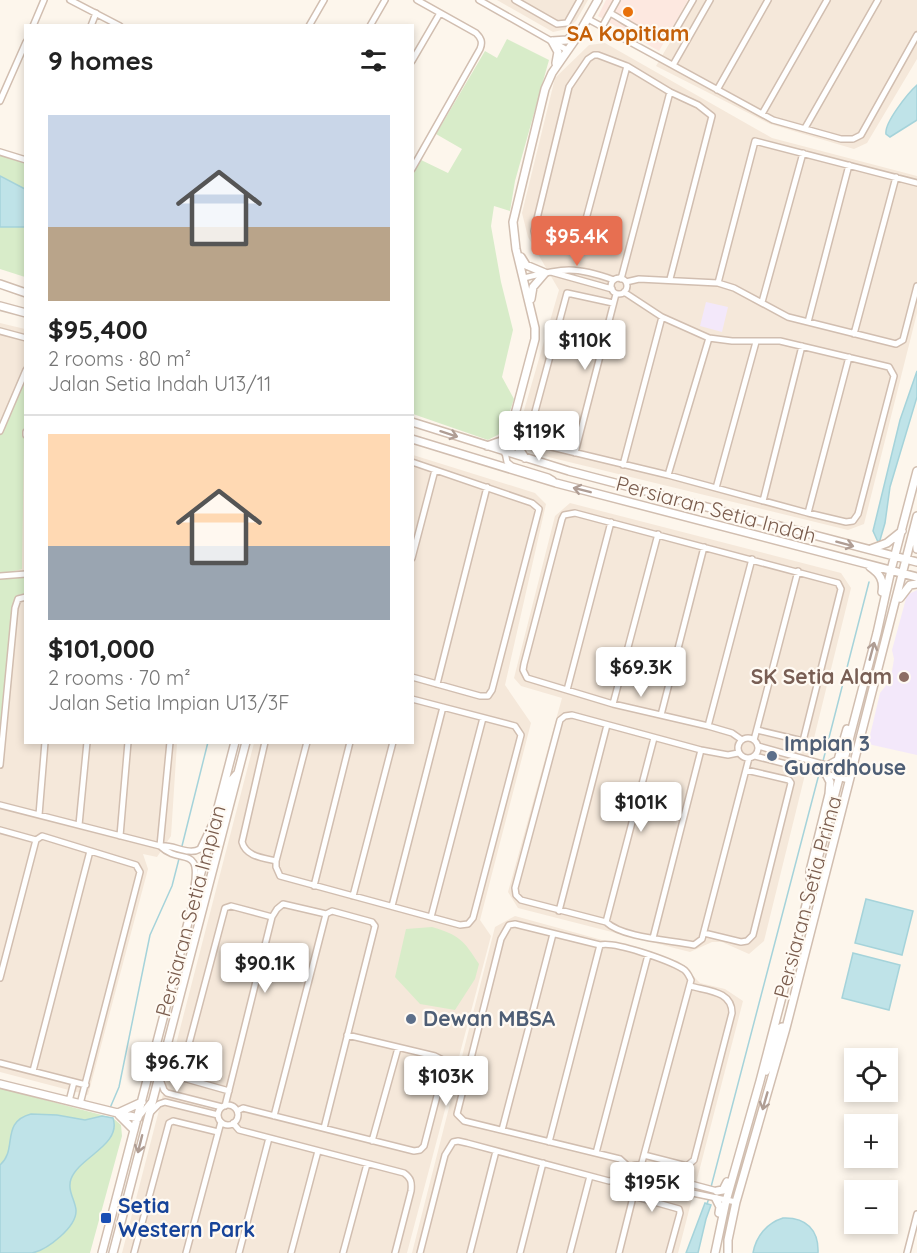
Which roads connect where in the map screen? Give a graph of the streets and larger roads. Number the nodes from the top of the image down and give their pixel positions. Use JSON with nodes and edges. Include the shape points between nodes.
{"nodes":[{"id":1,"x":44,"y":0,"type":"edge"},
{"id":2,"x":70,"y":0,"type":"edge"},
{"id":3,"x":324,"y":0,"type":"edge"},
{"id":4,"x":385,"y":0,"type":"edge"},
{"id":5,"x":417,"y":0,"type":"edge"},
{"id":6,"x":479,"y":0,"type":"edge"},
{"id":7,"x":515,"y":0,"type":"edge"},
{"id":8,"x":580,"y":0,"type":"edge"},
{"id":9,"x":598,"y":0,"type":"edge"},
{"id":10,"x":617,"y":0,"type":"edge"},
{"id":11,"x":693,"y":0,"type":"edge"},
{"id":12,"x":710,"y":0,"type":"edge"},
{"id":13,"x":768,"y":0,"type":"edge"},
{"id":14,"x":827,"y":0,"type":"edge"},
{"id":15,"x":878,"y":0,"type":"edge"},
{"id":16,"x":522,"y":2,"type":"edge"},
{"id":17,"x":96,"y":13,"type":"junction"},
{"id":18,"x":440,"y":13,"type":"junction"},
{"id":19,"x":610,"y":13,"type":"junction"},
{"id":20,"x":586,"y":21,"type":"junction"},
{"id":21,"x":34,"y":24,"type":"edge"},
{"id":22,"x":92,"y":24,"type":"edge"},
{"id":23,"x":116,"y":24,"type":"edge"},
{"id":24,"x":310,"y":24,"type":"edge"},
{"id":25,"x":371,"y":24,"type":"edge"},
{"id":26,"x":602,"y":27,"type":"junction"},
{"id":27,"x":917,"y":34,"type":"edge"},
{"id":28,"x":552,"y":41,"type":"junction"},
{"id":29,"x":24,"y":47,"type":"edge"},
{"id":30,"x":567,"y":50,"type":"junction"},
{"id":31,"x":414,"y":58,"type":"edge"},
{"id":32,"x":673,"y":65,"type":"junction"},
{"id":33,"x":627,"y":66,"type":"junction"},
{"id":34,"x":552,"y":73,"type":"junction"},
{"id":35,"x":717,"y":90,"type":"junction"},
{"id":36,"x":670,"y":92,"type":"junction"},
{"id":37,"x":0,"y":101,"type":"edge"},
{"id":38,"x":762,"y":114,"type":"junction"},
{"id":39,"x":805,"y":128,"type":"junction"},
{"id":40,"x":0,"y":152,"type":"edge"},
{"id":41,"x":802,"y":153,"type":"junction"},
{"id":42,"x":24,"y":159,"type":"edge"},
{"id":43,"x":414,"y":165,"type":"edge"},
{"id":44,"x":849,"y":165,"type":"junction"},
{"id":45,"x":896,"y":177,"type":"junction"},
{"id":46,"x":917,"y":183,"type":"edge"},
{"id":47,"x":516,"y":249,"type":"junction"},
{"id":48,"x":548,"y":272,"type":"junction"},
{"id":49,"x":524,"y":278,"type":"junction"},
{"id":50,"x":670,"y":279,"type":"junction"},
{"id":51,"x":614,"y":280,"type":"junction"},
{"id":52,"x":623,"y":280,"type":"junction"},
{"id":53,"x":718,"y":283,"type":"junction"},
{"id":54,"x":0,"y":284,"type":"edge"},
{"id":55,"x":917,"y":286,"type":"edge"},
{"id":56,"x":24,"y":292,"type":"edge"},
{"id":57,"x":614,"y":292,"type":"junction"},
{"id":58,"x":624,"y":292,"type":"junction"},
{"id":59,"x":762,"y":302,"type":"junction"},
{"id":60,"x":613,"y":303,"type":"junction"},
{"id":61,"x":0,"y":306,"type":"edge"},
{"id":62,"x":531,"y":308,"type":"junction"},
{"id":63,"x":24,"y":312,"type":"edge"},
{"id":64,"x":662,"y":317,"type":"junction"},
{"id":65,"x":808,"y":322,"type":"junction"},
{"id":66,"x":0,"y":331,"type":"edge"},
{"id":67,"x":854,"y":334,"type":"junction"},
{"id":68,"x":24,"y":337,"type":"edge"},
{"id":69,"x":709,"y":338,"type":"junction"},
{"id":70,"x":756,"y":342,"type":"junction"},
{"id":71,"x":802,"y":346,"type":"junction"},
{"id":72,"x":849,"y":357,"type":"junction"},
{"id":73,"x":24,"y":375,"type":"edge"},
{"id":74,"x":414,"y":423,"type":"edge"},
{"id":75,"x":511,"y":429,"type":"junction"},
{"id":76,"x":0,"y":431,"type":"edge"},
{"id":77,"x":414,"y":439,"type":"edge"},
{"id":78,"x":486,"y":446,"type":"junction"},
{"id":79,"x":505,"y":452,"type":"junction"},
{"id":80,"x":575,"y":453,"type":"junction"},
{"id":81,"x":525,"y":458,"type":"junction"},
{"id":82,"x":414,"y":463,"type":"edge"},
{"id":83,"x":623,"y":465,"type":"junction"},
{"id":84,"x":435,"y":470,"type":"junction"},
{"id":85,"x":917,"y":471,"type":"edge"},
{"id":86,"x":669,"y":475,"type":"junction"},
{"id":87,"x":556,"y":483,"type":"junction"},
{"id":88,"x":487,"y":487,"type":"junction"},
{"id":89,"x":716,"y":488,"type":"junction"},
{"id":90,"x":763,"y":501,"type":"junction"},
{"id":91,"x":808,"y":513,"type":"junction"},
{"id":92,"x":917,"y":517,"type":"edge"},
{"id":93,"x":611,"y":522,"type":"junction"},
{"id":94,"x":902,"y":531,"type":"junction"},
{"id":95,"x":658,"y":534,"type":"junction"},
{"id":96,"x":704,"y":547,"type":"junction"},
{"id":97,"x":917,"y":549,"type":"edge"},
{"id":98,"x":414,"y":550,"type":"edge"},
{"id":99,"x":868,"y":550,"type":"junction"},
{"id":100,"x":895,"y":556,"type":"junction"},
{"id":101,"x":752,"y":559,"type":"junction"},
{"id":102,"x":906,"y":559,"type":"junction"},
{"id":103,"x":862,"y":562,"type":"junction"},
{"id":104,"x":917,"y":562,"type":"edge"},
{"id":105,"x":891,"y":570,"type":"junction"},
{"id":106,"x":798,"y":571,"type":"junction"},
{"id":107,"x":902,"y":573,"type":"junction"},
{"id":108,"x":24,"y":574,"type":"edge"},
{"id":109,"x":0,"y":576,"type":"edge"},
{"id":110,"x":917,"y":578,"type":"edge"},
{"id":111,"x":917,"y":584,"type":"edge"},
{"id":112,"x":24,"y":598,"type":"edge"},
{"id":113,"x":893,"y":614,"type":"junction"},
{"id":114,"x":877,"y":633,"type":"junction"},
{"id":115,"x":414,"y":678,"type":"edge"},
{"id":116,"x":438,"y":684,"type":"junction"},
{"id":117,"x":567,"y":690,"type":"junction"},
{"id":118,"x":414,"y":700,"type":"edge"},
{"id":119,"x":613,"y":704,"type":"junction"},
{"id":120,"x":443,"y":707,"type":"junction"},
{"id":121,"x":857,"y":707,"type":"junction"},
{"id":122,"x":660,"y":715,"type":"junction"},
{"id":123,"x":483,"y":718,"type":"junction"},
{"id":124,"x":607,"y":725,"type":"junction"},
{"id":125,"x":708,"y":726,"type":"junction"},
{"id":126,"x":757,"y":730,"type":"junction"},
{"id":127,"x":654,"y":738,"type":"junction"},
{"id":128,"x":742,"y":740,"type":"junction"},
{"id":129,"x":756,"y":743,"type":"junction"},
{"id":130,"x":45,"y":744,"type":"edge"},
{"id":131,"x":87,"y":744,"type":"edge"},
{"id":132,"x":129,"y":744,"type":"edge"},
{"id":133,"x":170,"y":744,"type":"edge"},
{"id":134,"x":234,"y":744,"type":"edge"},
{"id":135,"x":246,"y":744,"type":"edge"},
{"id":136,"x":265,"y":744,"type":"edge"},
{"id":137,"x":306,"y":744,"type":"edge"},
{"id":138,"x":350,"y":744,"type":"edge"},
{"id":139,"x":392,"y":744,"type":"edge"},
{"id":140,"x":701,"y":750,"type":"junction"},
{"id":141,"x":738,"y":753,"type":"junction"},
{"id":142,"x":752,"y":757,"type":"junction"},
{"id":143,"x":0,"y":765,"type":"edge"},
{"id":144,"x":829,"y":765,"type":"junction"},
{"id":145,"x":842,"y":769,"type":"junction"},
{"id":146,"x":239,"y":770,"type":"junction"},
{"id":147,"x":746,"y":770,"type":"junction"},
{"id":148,"x":852,"y":772,"type":"junction"},
{"id":149,"x":826,"y":774,"type":"junction"},
{"id":150,"x":839,"y":778,"type":"junction"},
{"id":151,"x":849,"y":780,"type":"junction"},
{"id":152,"x":0,"y":805,"type":"edge"},
{"id":153,"x":218,"y":807,"type":"junction"},
{"id":154,"x":39,"y":814,"type":"junction"},
{"id":155,"x":216,"y":816,"type":"junction"},
{"id":156,"x":80,"y":825,"type":"junction"},
{"id":157,"x":0,"y":830,"type":"edge"},
{"id":158,"x":120,"y":836,"type":"junction"},
{"id":159,"x":36,"y":840,"type":"junction"},
{"id":160,"x":160,"y":846,"type":"junction"},
{"id":161,"x":90,"y":851,"type":"junction"},
{"id":162,"x":276,"y":861,"type":"junction"},
{"id":163,"x":314,"y":886,"type":"junction"},
{"id":164,"x":811,"y":887,"type":"junction"},
{"id":165,"x":353,"y":896,"type":"junction"},
{"id":166,"x":192,"y":904,"type":"junction"},
{"id":167,"x":392,"y":906,"type":"junction"},
{"id":168,"x":559,"y":911,"type":"junction"},
{"id":169,"x":326,"y":914,"type":"junction"},
{"id":170,"x":272,"y":917,"type":"junction"},
{"id":171,"x":431,"y":917,"type":"junction"},
{"id":172,"x":606,"y":922,"type":"junction"},
{"id":173,"x":553,"y":934,"type":"junction"},
{"id":174,"x":703,"y":936,"type":"junction"},
{"id":175,"x":653,"y":938,"type":"junction"},
{"id":176,"x":600,"y":945,"type":"junction"},
{"id":177,"x":648,"y":955,"type":"junction"},
{"id":178,"x":0,"y":978,"type":"edge"},
{"id":179,"x":691,"y":983,"type":"junction"},
{"id":180,"x":786,"y":1028,"type":"junction"},
{"id":181,"x":347,"y":1035,"type":"junction"},
{"id":182,"x":398,"y":1048,"type":"junction"},
{"id":183,"x":0,"y":1063,"type":"edge"},
{"id":184,"x":33,"y":1071,"type":"junction"},
{"id":185,"x":158,"y":1075,"type":"junction"},
{"id":186,"x":760,"y":1081,"type":"junction"},
{"id":187,"x":74,"y":1082,"type":"junction"},
{"id":188,"x":0,"y":1084,"type":"edge"},
{"id":189,"x":86,"y":1085,"type":"junction"},
{"id":190,"x":229,"y":1091,"type":"junction"},
{"id":191,"x":69,"y":1101,"type":"junction"},
{"id":192,"x":142,"y":1102,"type":"junction"},
{"id":193,"x":151,"y":1102,"type":"junction"},
{"id":194,"x":204,"y":1103,"type":"junction"},
{"id":195,"x":80,"y":1104,"type":"junction"},
{"id":196,"x":224,"y":1106,"type":"junction"},
{"id":197,"x":201,"y":1112,"type":"junction"},
{"id":198,"x":237,"y":1112,"type":"junction"},
{"id":199,"x":116,"y":1113,"type":"junction"},
{"id":200,"x":218,"y":1115,"type":"junction"},
{"id":201,"x":148,"y":1116,"type":"junction"},
{"id":202,"x":274,"y":1116,"type":"junction"},
{"id":203,"x":138,"y":1118,"type":"junction"},
{"id":204,"x":221,"y":1122,"type":"junction"},
{"id":205,"x":233,"y":1123,"type":"junction"},
{"id":206,"x":746,"y":1127,"type":"junction"},
{"id":207,"x":324,"y":1128,"type":"junction"},
{"id":208,"x":134,"y":1130,"type":"junction"},
{"id":209,"x":502,"y":1130,"type":"junction"},
{"id":210,"x":218,"y":1132,"type":"junction"},
{"id":211,"x":269,"y":1138,"type":"junction"},
{"id":212,"x":372,"y":1141,"type":"junction"},
{"id":213,"x":549,"y":1142,"type":"junction"},
{"id":214,"x":318,"y":1151,"type":"junction"},
{"id":215,"x":496,"y":1151,"type":"junction"},
{"id":216,"x":596,"y":1153,"type":"junction"},
{"id":217,"x":644,"y":1155,"type":"junction"},
{"id":218,"x":543,"y":1163,"type":"junction"},
{"id":219,"x":367,"y":1164,"type":"junction"},
{"id":220,"x":641,"y":1166,"type":"junction"},
{"id":221,"x":630,"y":1168,"type":"junction"},
{"id":222,"x":646,"y":1172,"type":"junction"},
{"id":223,"x":590,"y":1176,"type":"junction"},
{"id":224,"x":628,"y":1178,"type":"junction"},
{"id":225,"x":673,"y":1179,"type":"junction"},
{"id":226,"x":644,"y":1183,"type":"junction"},
{"id":227,"x":636,"y":1185,"type":"junction"},
{"id":228,"x":670,"y":1188,"type":"junction"},
{"id":229,"x":633,"y":1196,"type":"junction"},
{"id":230,"x":716,"y":1197,"type":"junction"},
{"id":231,"x":726,"y":1201,"type":"junction"},
{"id":232,"x":736,"y":1202,"type":"junction"},
{"id":233,"x":917,"y":1214,"type":"edge"},
{"id":234,"x":716,"y":1242,"type":"junction"},
{"id":235,"x":102,"y":1253,"type":"edge"},
{"id":236,"x":113,"y":1253,"type":"edge"},
{"id":237,"x":134,"y":1253,"type":"edge"},
{"id":238,"x":186,"y":1253,"type":"edge"},
{"id":239,"x":239,"y":1253,"type":"edge"},
{"id":240,"x":291,"y":1253,"type":"edge"},
{"id":241,"x":343,"y":1253,"type":"edge"},
{"id":242,"x":395,"y":1253,"type":"edge"},
{"id":243,"x":420,"y":1253,"type":"edge"},
{"id":244,"x":470,"y":1253,"type":"edge"},
{"id":245,"x":520,"y":1253,"type":"edge"},
{"id":246,"x":570,"y":1253,"type":"edge"},
{"id":247,"x":619,"y":1253,"type":"edge"},
{"id":248,"x":669,"y":1253,"type":"edge"},
{"id":249,"x":715,"y":1253,"type":"edge"},
{"id":250,"x":728,"y":1253,"type":"edge"},
{"id":251,"x":908,"y":1253,"type":"edge"}],
"edges":[{"from":1,"to":21,"type":"street"},
{"from":2,"to":17,"type":"street"},
{"from":3,"to":24,"type":"street"},
{"from":4,"to":25,"type":"street"},
{"from":5,"to":18,"type":"street"},
{"from":6,"to":28,"type":"street"},
{"from":7,"to":16,"type":"street"},
{"from":8,"to":16,"type":"street","via":[[567,23],[557,24]]},
{"from":9,"to":20,"type":"street"},
{"from":10,"to":19,"type":"street"},
{"from":11,"to":19,"type":"street","via":[[672,36],[662,40]]},
{"from":12,"to":32,"type":"street"},
{"from":13,"to":35,"type":"street"},
{"from":14,"to":38,"type":"street"},
{"from":15,"to":39,"type":"street"},
{"from":17,"to":22,"type":"street"},
{"from":17,"to":23,"type":"street"},
{"from":18,"to":31,"type":"street"},
{"from":18,"to":43,"type":"street","via":[[480,36],[482,43]]},
{"from":19,"to":26,"type":"street"},
{"from":20,"to":26,"type":"street"},
{"from":20,"to":28,"type":"street","via":[[567,40]]},
{"from":20,"to":30,"type":"street"},
{"from":26,"to":32,"type":"street"},
{"from":27,"to":39,"type":"street","via":[[861,135],[845,140]]},
{"from":28,"to":30,"type":"street"},
{"from":28,"to":34,"type":"street","via":[[558,52]]},
{"from":29,"to":37,"type":"street"},
{"from":30,"to":34,"type":"street"},
{"from":32,"to":35,"type":"street"},
{"from":33,"to":33,"type":"street","via":[[591,56],[569,87],[533,227],[539,241],[578,249]]},
{"from":33,"to":36,"type":"street"},
{"from":34,"to":47,"type":"street","via":[[513,222]]},
{"from":35,"to":38,"type":"street"},
{"from":36,"to":50,"type":"street","via":[[712,116]]},
{"from":36,"to":52,"type":"street"},
{"from":38,"to":39,"type":"street"},
{"from":40,"to":42,"type":"street"},
{"from":41,"to":44,"type":"street"},
{"from":41,"to":53,"type":"street","via":[[755,141]]},
{"from":41,"to":59,"type":"street"},
{"from":44,"to":45,"type":"street"},
{"from":44,"to":65,"type":"street"},
{"from":45,"to":46,"type":"street"},
{"from":45,"to":67,"type":"street"},
{"from":47,"to":48,"type":"street","via":[[526,266]]},
{"from":47,"to":49,"type":"street"},
{"from":48,"to":49,"type":"street"},
{"from":48,"to":51,"type":"street","via":[[574,269]]},
{"from":48,"to":57,"type":"street"},
{"from":48,"to":62,"type":"street","via":[[533,287]]},
{"from":49,"to":62,"type":"street"},
{"from":50,"to":52,"type":"street"},
{"from":50,"to":53,"type":"street"},
{"from":51,"to":52,"type":"street"},
{"from":51,"to":57,"type":"street"},
{"from":52,"to":58,"type":"street","via":[[627,286]]},
{"from":53,"to":59,"type":"street"},
{"from":54,"to":56,"type":"street"},
{"from":55,"to":67,"type":"street","via":[[903,340],[890,344]]},
{"from":57,"to":58,"type":"street"},
{"from":57,"to":60,"type":"street"},
{"from":58,"to":64,"type":"street"},
{"from":59,"to":65,"type":"street","via":[[788,317]]},
{"from":60,"to":80,"type":"street"},
{"from":60,"to":80,"type":"street","via":[[567,293],[529,434],[535,443]]},
{"from":61,"to":63,"type":"street"},
{"from":62,"to":75,"type":"street","via":[[535,339]]},
{"from":64,"to":69,"type":"street"},
{"from":64,"to":83,"type":"street"},
{"from":65,"to":67,"type":"street"},
{"from":66,"to":68,"type":"street"},
{"from":69,"to":70,"type":"street"},
{"from":69,"to":86,"type":"street"},
{"from":70,"to":71,"type":"street"},
{"from":70,"to":89,"type":"street"},
{"from":71,"to":72,"type":"street"},
{"from":71,"to":90,"type":"street"},
{"from":72,"to":91,"type":"street"},
{"from":72,"to":91,"type":"street","via":[[889,367],[894,376],[858,514],[854,521],[846,522]]},
{"from":73,"to":76,"type":"street"},
{"from":74,"to":78,"type":"street","name":"Persiaran Setia Indah","one_way":true},
{"from":75,"to":78,"type":"street","via":[[501,441]]},
{"from":75,"to":79,"type":"street"},
{"from":75,"to":81,"type":"street"},
{"from":77,"to":87,"type":"street","name":"Persiaran Setia Indah"},
{"from":78,"to":79,"type":"street","name":"Persiaran Setia Indah"},
{"from":79,"to":81,"type":"street","name":"Persiaran Setia Indah"},
{"from":79,"to":87,"type":"street","via":[[512,466]]},
{"from":80,"to":83,"type":"street"},
{"from":81,"to":99,"type":"street","name":"Persiaran Setia Indah","one_way":true},
{"from":82,"to":84,"type":"street"},
{"from":83,"to":86,"type":"street"},
{"from":84,"to":88,"type":"street"},
{"from":84,"to":98,"type":"street"},
{"from":85,"to":94,"type":"street","name":"Persiaran Setia Prima"},
{"from":86,"to":89,"type":"street"},
{"from":103,"to":87,"type":"street","name":"Persiaran Setia Indah","one_way":true},
{"from":88,"to":116,"type":"street"},
{"from":88,"to":116,"type":"street","via":[[535,504],[538,516],[495,684],[488,696]]},
{"from":89,"to":90,"type":"street"},
{"from":90,"to":91,"type":"street"},
{"from":92,"to":97,"type":"street"},
{"from":92,"to":102,"type":"street","name":"Persiaran Setia Prima"},
{"from":93,"to":95,"type":"street"},
{"from":93,"to":117,"type":"street"},
{"from":93,"to":117,"type":"street","via":[[575,513],[562,519],[524,664],[524,674],[531,680]]},
{"from":94,"to":99,"type":"street","via":[[887,543]]},
{"from":94,"to":100,"type":"street","name":"Persiaran Setia Prima"},
{"from":95,"to":96,"type":"street"},
{"from":95,"to":119,"type":"street"},
{"from":96,"to":101,"type":"street"},
{"from":96,"to":122,"type":"street"},
{"from":99,"to":100,"type":"street","name":"Persiaran Setia Indah"},
{"from":100,"to":102,"type":"street","name":"Persiaran Setia Indah"},
{"from":100,"to":105,"type":"street","name":"Persiaran Setia Prima"},
{"from":101,"to":106,"type":"street"},
{"from":101,"to":125,"type":"street"},
{"from":102,"to":104,"type":"street","name":"Persiaran Setia Indah"},
{"from":102,"to":107,"type":"street","name":"Persiaran Setia Prima"},
{"from":103,"to":105,"type":"street","name":"Persiaran Setia Indah"},
{"from":103,"to":114,"type":"street","via":[[878,573],[883,583]]},
{"from":105,"to":107,"type":"street","name":"Persiaran Setia Indah"},
{"from":105,"to":114,"type":"street","name":"Persiaran Setia Prima"},
{"from":106,"to":126,"type":"street"},
{"from":106,"to":126,"type":"street","via":[[835,581],[841,589],[803,741]]},
{"from":107,"to":110,"type":"street","name":"Persiaran Setia Indah"},
{"from":107,"to":113,"type":"street","name":"Persiaran Setia Prima"},
{"from":108,"to":109,"type":"street"},
{"from":111,"to":113,"type":"street","via":[[910,585],[902,594]]},
{"from":112,"to":143,"type":"street","via":[[18,599],[15,608]]},
{"from":113,"to":148,"type":"street","name":"Persiaran Setia Prima"},
{"from":121,"to":114,"type":"street","name":"Persiaran Setia Prima","one_way":true},
{"from":115,"to":116,"type":"street"},
{"from":117,"to":119,"type":"street"},
{"from":118,"to":120,"type":"street"},
{"from":119,"to":122,"type":"street"},
{"from":120,"to":123,"type":"street"},
{"from":120,"to":167,"type":"street"},
{"from":121,"to":144,"type":"street","via":[[838,760]]},
{"from":121,"to":145,"type":"street","name":"Persiaran Setia Prima"},
{"from":122,"to":125,"type":"street"},
{"from":123,"to":171,"type":"street"},
{"from":123,"to":171,"type":"street","via":[[515,726],[521,738],[473,918],[460,925]]},
{"from":124,"to":127,"type":"street"},
{"from":124,"to":168,"type":"street"},
{"from":124,"to":168,"type":"street","via":[[572,715],[560,720],[515,888],[521,900]]},
{"from":125,"to":128,"type":"street"},
{"from":126,"to":129,"type":"street"},
{"from":127,"to":140,"type":"street"},
{"from":127,"to":172,"type":"street"},
{"from":128,"to":129,"type":"street","via":[[748,738]]},
{"from":128,"to":141,"type":"street"},
{"from":129,"to":142,"type":"street"},
{"from":129,"to":144,"type":"street"},
{"from":130,"to":154,"type":"street"},
{"from":131,"to":156,"type":"street"},
{"from":132,"to":158,"type":"street"},
{"from":133,"to":160,"type":"street"},
{"from":134,"to":153,"type":"street","name":"Persiaran Setia Impian"},
{"from":135,"to":146,"type":"street","name":"Persiaran Setia Impian"},
{"from":136,"to":162,"type":"street","via":[[242,842],[252,855]]},
{"from":137,"to":162,"type":"street"},
{"from":138,"to":163,"type":"street"},
{"from":139,"to":165,"type":"street"},
{"from":140,"to":141,"type":"street"},
{"from":140,"to":175,"type":"street"},
{"from":141,"to":142,"type":"street"},
{"from":142,"to":147,"type":"street"},
{"from":142,"to":149,"type":"street"},
{"from":144,"to":145,"type":"street"},
{"from":145,"to":148,"type":"street"},
{"from":145,"to":150,"type":"street","name":"Persiaran Setia Prima"},
{"from":146,"to":153,"type":"street","via":[[231,782],[224,810],[220,813]]},
{"from":146,"to":185,"type":"street","name":"Persiaran Setia Impian"},
{"from":147,"to":174,"type":"street"},
{"from":147,"to":174,"type":"street","via":[[791,783],[753,935],[741,942]]},
{"from":148,"to":151,"type":"street","name":"Persiaran Setia Prima"},
{"from":149,"to":150,"type":"street"},
{"from":149,"to":164,"type":"street","via":[[829,794],[810,871]]},
{"from":150,"to":151,"type":"street"},
{"from":150,"to":164,"type":"street","name":"Persiaran Setia Prima"},
{"from":151,"to":180,"type":"street","name":"Persiaran Setia Prima"},
{"from":152,"to":154,"type":"street"},
{"from":153,"to":155,"type":"street","name":"Persiaran Setia Impian"},
{"from":154,"to":156,"type":"street"},
{"from":155,"to":160,"type":"street","via":[[196,852]]},
{"from":155,"to":166,"type":"street","name":"Persiaran Setia Impian"},
{"from":156,"to":158,"type":"street"},
{"from":157,"to":159,"type":"street"},
{"from":158,"to":160,"type":"street"},
{"from":159,"to":161,"type":"street","via":[[42,836]]},
{"from":159,"to":178,"type":"street"},
{"from":160,"to":166,"type":"street","via":[[194,863],[197,871]]},
{"from":161,"to":184,"type":"street"},
{"from":161,"to":189,"type":"street","via":[[136,865],[140,872]]},
{"from":162,"to":163,"type":"street","via":[[280,876]]},
{"from":163,"to":165,"type":"street"},
{"from":164,"to":186,"type":"street","name":"Persiaran Setia Prima"},
{"from":165,"to":167,"type":"street"},
{"from":166,"to":192,"type":"street","name":"Persiaran Setia Impian"},
{"from":167,"to":171,"type":"street"},
{"from":168,"to":172,"type":"street"},
{"from":169,"to":170,"type":"street","via":[[283,904]]},
{"from":169,"to":181,"type":"street","via":[[332,911],[375,926]]},
{"from":169,"to":202,"type":"street"},
{"from":170,"to":190,"type":"street"},
{"from":170,"to":190,"type":"street","via":[[231,906],[225,908],[181,1074],[183,1078]]},
{"from":172,"to":175,"type":"street","via":[[612,928]]},
{"from":173,"to":176,"type":"street"},
{"from":173,"to":209,"type":"street"},
{"from":173,"to":209,"type":"street","via":[[515,924],[505,930],[457,1107],[464,1121]]},
{"from":174,"to":175,"type":"street","via":[[694,945]]},
{"from":176,"to":177,"type":"street","via":[[607,943]]},
{"from":176,"to":213,"type":"street"},
{"from":177,"to":179,"type":"street","via":[[685,970]]},
{"from":177,"to":216,"type":"street"},
{"from":179,"to":217,"type":"street"},
{"from":179,"to":217,"type":"street","via":[[727,997],[732,1004],[694,1160],[687,1166]]},
{"from":180,"to":186,"type":"street","via":[[779,1029]]},
{"from":180,"to":232,"type":"street","name":"Persiaran Setia Prima","one_way":true},
{"from":181,"to":182,"type":"street"},
{"from":181,"to":207,"type":"street"},
{"from":182,"to":212,"type":"street"},
{"from":182,"to":212,"type":"street","via":[[441,1059],[445,1065],[424,1146],[414,1151]]},
{"from":183,"to":184,"type":"street"},
{"from":184,"to":187,"type":"street"},
{"from":185,"to":193,"type":"street","name":"Persiaran Setia Impian"},
{"from":185,"to":194,"type":"street","via":[[167,1093]]},
{"from":186,"to":206,"type":"street","name":"Persiaran Setia Prima"},
{"from":187,"to":189,"type":"street"},
{"from":187,"to":191,"type":"street"},
{"from":188,"to":191,"type":"street"},
{"from":189,"to":195,"type":"street"},
{"from":190,"to":196,"type":"street"},
{"from":191,"to":195,"type":"street"},
{"from":192,"to":199,"type":"street"},
{"from":192,"to":203,"type":"street","name":"Persiaran Setia Impian"},
{"from":193,"to":201,"type":"street","name":"Persiaran Setia Impian"},
{"from":193,"to":203,"type":"street"},
{"from":194,"to":196,"type":"street"},
{"from":194,"to":197,"type":"street"},
{"from":195,"to":199,"type":"street"},
{"from":196,"to":198,"type":"street"},
{"from":196,"to":200,"type":"street"},
{"from":197,"to":200,"type":"street"},
{"from":197,"to":201,"type":"street","via":[[165,1102]]},
{"from":198,"to":202,"type":"street","via":[[243,1108]]},
{"from":198,"to":205,"type":"street"},
{"from":199,"to":203,"type":"street"},
{"from":199,"to":208,"type":"street"},
{"from":200,"to":204,"type":"street"},
{"from":201,"to":236,"type":"street","name":"Persiaran Setia Impian","one_way":true},
{"from":202,"to":207,"type":"street"},
{"from":203,"to":208,"type":"street","name":"Persiaran Setia Impian"},
{"from":204,"to":205,"type":"street"},
{"from":204,"to":210,"type":"street"},
{"from":205,"to":211,"type":"street","via":[[239,1130]]},
{"from":206,"to":230,"type":"street","via":[[726,1186]]},
{"from":206,"to":231,"type":"street","name":"Persiaran Setia Prima"},
{"from":207,"to":212,"type":"street"},
{"from":208,"to":235,"type":"street","name":"Persiaran Setia Impian"},
{"from":209,"to":213,"type":"street"},
{"from":210,"to":237,"type":"street","via":[[169,1123]]},
{"from":210,"to":238,"type":"street"},
{"from":211,"to":214,"type":"street"},
{"from":211,"to":239,"type":"street"},
{"from":213,"to":216,"type":"street"},
{"from":214,"to":219,"type":"street"},
{"from":214,"to":240,"type":"street"},
{"from":215,"to":218,"type":"street"},
{"from":215,"to":243,"type":"street","via":[[453,1142],[445,1155]]},
{"from":215,"to":244,"type":"street"},
{"from":216,"to":221,"type":"street","via":[[620,1159]]},
{"from":217,"to":220,"type":"street"},
{"from":218,"to":223,"type":"street"},
{"from":218,"to":245,"type":"street"},
{"from":219,"to":241,"type":"street"},
{"from":219,"to":242,"type":"street","via":[[404,1173],[412,1183]]},
{"from":220,"to":221,"type":"street"},
{"from":220,"to":222,"type":"street"},
{"from":221,"to":224,"type":"street"},
{"from":222,"to":225,"type":"street"},
{"from":222,"to":226,"type":"street"},
{"from":223,"to":224,"type":"street","via":[[609,1181]]},
{"from":223,"to":246,"type":"street"},
{"from":224,"to":227,"type":"street"},
{"from":225,"to":228,"type":"street"},
{"from":225,"to":230,"type":"street","via":[[698,1186]]},
{"from":226,"to":227,"type":"street"},
{"from":226,"to":228,"type":"street"},
{"from":227,"to":229,"type":"street"},
{"from":228,"to":230,"type":"street"},
{"from":229,"to":247,"type":"street"},
{"from":229,"to":248,"type":"street","via":[[677,1208],[680,1213]]},
{"from":230,"to":231,"type":"street"},
{"from":230,"to":234,"type":"street","via":[[720,1207],[714,1233]]},
{"from":231,"to":232,"type":"street"},
{"from":231,"to":234,"type":"street","name":"Persiaran Setia Prima"},
{"from":232,"to":250,"type":"street","name":"Persiaran Setia Prima"},
{"from":233,"to":251,"type":"street"},
{"from":234,"to":249,"type":"street","name":"Persiaran Setia Prima"}]}
